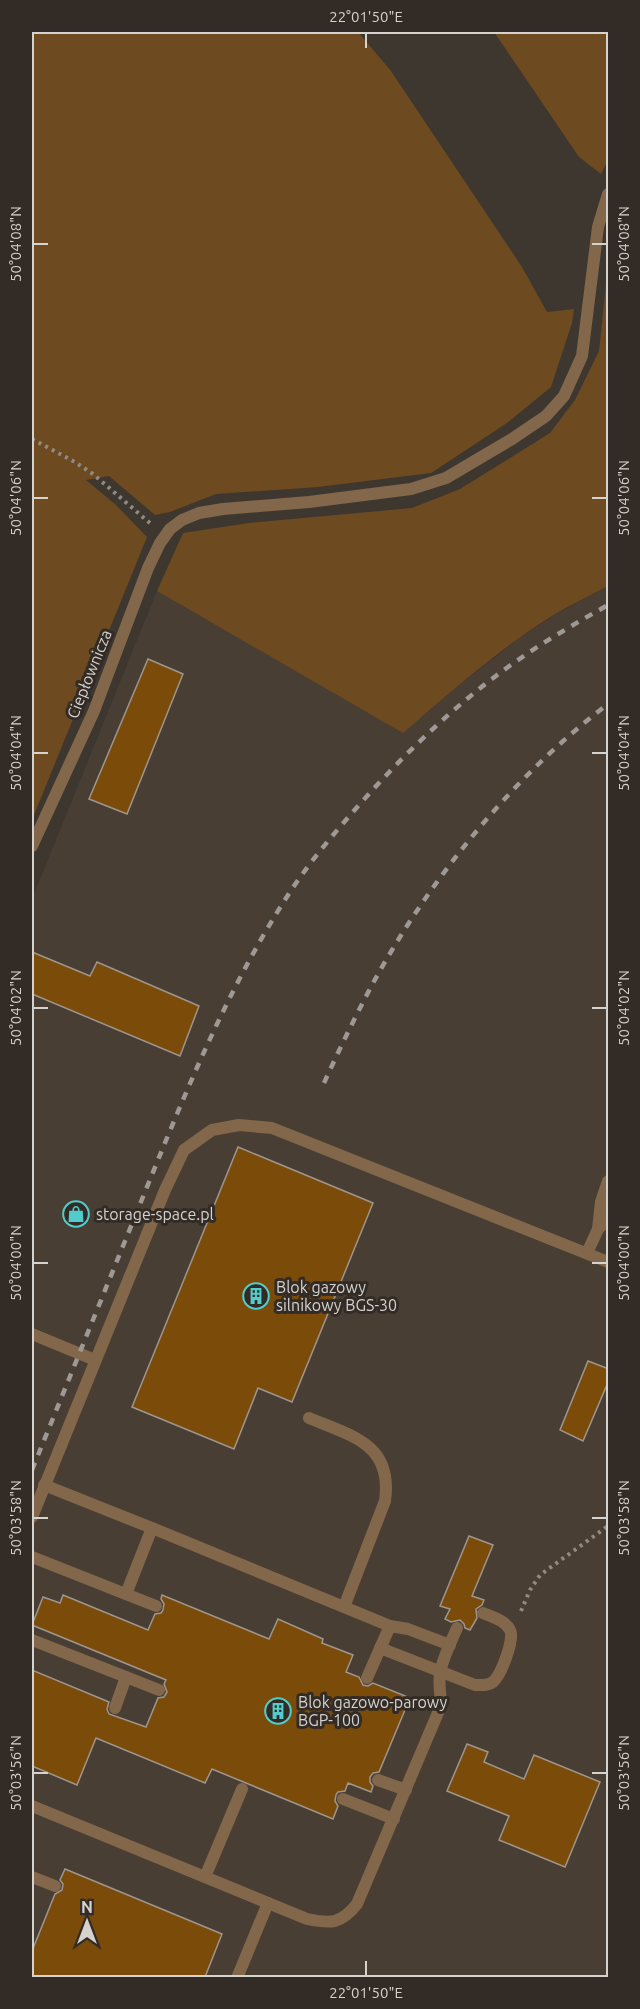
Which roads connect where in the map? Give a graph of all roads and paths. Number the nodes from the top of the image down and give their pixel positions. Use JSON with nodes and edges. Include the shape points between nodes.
{"nodes":[{"id":1,"x":609,"y":194,"type":"edge"},
{"id":2,"x":32,"y":439,"type":"edge"},
{"id":3,"x":165,"y":536,"type":"junction"},
{"id":4,"x":32,"y":846,"type":"edge"},
{"id":5,"x":609,"y":1181,"type":"edge"},
{"id":6,"x":609,"y":1219,"type":"edge"},
{"id":7,"x":598,"y":1229,"type":"junction"},
{"id":8,"x":587,"y":1253,"type":"junction"},
{"id":9,"x":609,"y":1262,"type":"edge"},
{"id":10,"x":32,"y":1334,"type":"edge"},
{"id":11,"x":95,"y":1360,"type":"junction"},
{"id":12,"x":309,"y":1418,"type":"dead end"},
{"id":13,"x":44,"y":1485,"type":"junction"},
{"id":14,"x":32,"y":1517,"type":"edge"},
{"id":15,"x":609,"y":1526,"type":"edge"},
{"id":16,"x":152,"y":1528,"type":"junction"},
{"id":17,"x":32,"y":1557,"type":"edge"},
{"id":18,"x":126,"y":1594,"type":"junction"},
{"id":19,"x":156,"y":1606,"type":"dead end"},
{"id":20,"x":344,"y":1607,"type":"junction"},
{"id":21,"x":483,"y":1613,"type":"dead end"},
{"id":22,"x":390,"y":1626,"type":"junction"},
{"id":23,"x":457,"y":1628,"type":"dead end"},
{"id":24,"x":512,"y":1633,"type":"junction"},
{"id":25,"x":32,"y":1640,"type":"edge"},
{"id":26,"x":450,"y":1645,"type":"junction"},
{"id":27,"x":380,"y":1648,"type":"junction"},
{"id":28,"x":440,"y":1671,"type":"junction"},
{"id":29,"x":126,"y":1677,"type":"junction"},
{"id":30,"x":367,"y":1678,"type":"dead end"},
{"id":31,"x":159,"y":1690,"type":"dead end"},
{"id":32,"x":115,"y":1708,"type":"dead end"},
{"id":33,"x":378,"y":1780,"type":"dead end"},
{"id":34,"x":242,"y":1789,"type":"dead end"},
{"id":35,"x":406,"y":1790,"type":"junction"},
{"id":36,"x":343,"y":1799,"type":"dead end"},
{"id":37,"x":32,"y":1806,"type":"edge"},
{"id":38,"x":394,"y":1819,"type":"junction"},
{"id":39,"x":32,"y":1877,"type":"edge"},
{"id":40,"x":205,"y":1877,"type":"junction"},
{"id":41,"x":55,"y":1886,"type":"dead end"},
{"id":42,"x":268,"y":1903,"type":"junction"},
{"id":43,"x":237,"y":1977,"type":"edge"}],
"edges":[{"from":1,"to":3,"type":"street","name":"Ciepłownicza","via":[[598,227],[582,356],[564,396],[546,416],[446,478],[411,489],[199,513],[182,520]]},
{"from":2,"to":3,"type":"path","via":[[93,474]]},
{"from":3,"to":4,"type":"street","name":"Ciepłownicza","via":[[148,568],[94,711]]},
{"from":5,"to":7,"type":"street","via":[[601,1202]]},
{"from":6,"to":7,"type":"street"},
{"from":7,"to":8,"type":"street"},
{"from":8,"to":9,"type":"street"},
{"from":8,"to":11,"type":"street","via":[[272,1128],[239,1125],[212,1130],[184,1150]]},
{"from":10,"to":11,"type":"street"},
{"from":11,"to":13,"type":"street"},
{"from":12,"to":20,"type":"street","via":[[357,1438],[375,1452],[387,1484],[385,1501]]},
{"from":13,"to":14,"type":"street"},
{"from":13,"to":16,"type":"street"},
{"from":15,"to":24,"type":"path","via":[[540,1575]]},
{"from":16,"to":18,"type":"street"},
{"from":16,"to":20,"type":"street"},
{"from":17,"to":18,"type":"street"},
{"from":18,"to":19,"type":"street"},
{"from":20,"to":22,"type":"street"},
{"from":21,"to":24,"type":"street","via":[[501,1621]]},
{"from":22,"to":26,"type":"street"},
{"from":22,"to":27,"type":"street"},
{"from":23,"to":26,"type":"street"},
{"from":24,"to":28,"type":"street","via":[[493,1682],[475,1685]]},
{"from":25,"to":29,"type":"street"},
{"from":26,"to":28,"type":"street"},
{"from":27,"to":28,"type":"street"},
{"from":27,"to":30,"type":"street"},
{"from":28,"to":35,"type":"street","via":[[440,1708]]},
{"from":29,"to":31,"type":"street"},
{"from":29,"to":32,"type":"street"},
{"from":33,"to":35,"type":"street"},
{"from":34,"to":40,"type":"street"},
{"from":35,"to":38,"type":"street"},
{"from":36,"to":38,"type":"street"},
{"from":37,"to":40,"type":"street"},
{"from":38,"to":42,"type":"street","via":[[349,1914],[337,1921],[321,1922]]},
{"from":39,"to":41,"type":"street"},
{"from":40,"to":42,"type":"street"},
{"from":42,"to":43,"type":"street"}]}
